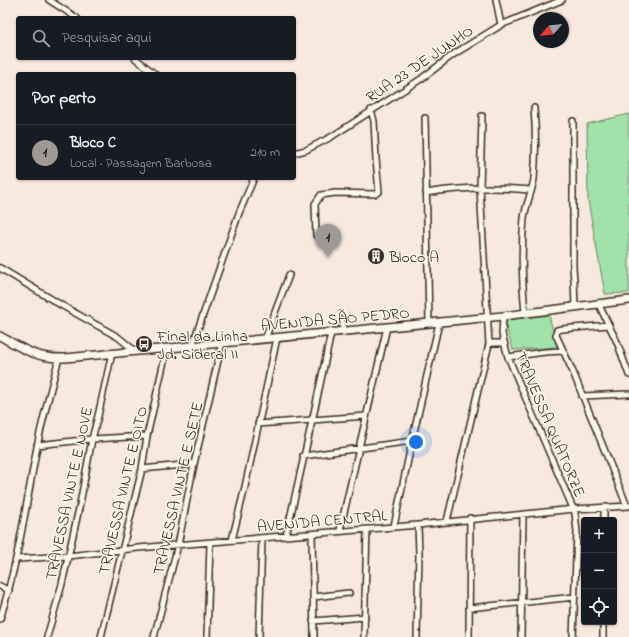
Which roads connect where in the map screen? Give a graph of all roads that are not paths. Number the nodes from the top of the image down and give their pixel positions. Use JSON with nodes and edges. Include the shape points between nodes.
{"nodes":[{"id":1,"x":49,"y":0,"type":"edge"},
{"id":2,"x":496,"y":0,"type":"edge"},
{"id":3,"x":562,"y":0,"type":"edge"},
{"id":4,"x":546,"y":3,"type":"edge"},
{"id":5,"x":74,"y":16,"type":"edge"},
{"id":6,"x":501,"y":25,"type":"junction"},
{"id":7,"x":138,"y":60,"type":"edge"},
{"id":8,"x":153,"y":72,"type":"edge"},
{"id":9,"x":534,"y":108,"type":"dead end"},
{"id":10,"x":372,"y":110,"type":"junction"},
{"id":11,"x":482,"y":116,"type":"dead end"},
{"id":12,"x":425,"y":118,"type":"dead end"},
{"id":13,"x":573,"y":121,"type":"dead end"},
{"id":14,"x":296,"y":152,"type":"edge"},
{"id":15,"x":253,"y":180,"type":"edge"},
{"id":16,"x":480,"y":188,"type":"junction"},
{"id":17,"x":531,"y":190,"type":"junction"},
{"id":18,"x":426,"y":193,"type":"junction"},
{"id":19,"x":316,"y":234,"type":"dead end"},
{"id":20,"x":0,"y":268,"type":"edge"},
{"id":21,"x":290,"y":275,"type":"dead end"},
{"id":22,"x":629,"y":300,"type":"edge"},
{"id":23,"x":598,"y":303,"type":"junction"},
{"id":24,"x":575,"y":307,"type":"junction"},
{"id":25,"x":525,"y":313,"type":"junction"},
{"id":26,"x":502,"y":316,"type":"junction"},
{"id":27,"x":488,"y":317,"type":"junction"},
{"id":28,"x":342,"y":320,"type":"dead end"},
{"id":29,"x":439,"y":322,"type":"junction"},
{"id":30,"x":429,"y":324,"type":"junction"},
{"id":31,"x":609,"y":325,"type":"junction"},
{"id":32,"x":387,"y":327,"type":"junction"},
{"id":33,"x":343,"y":332,"type":"junction"},
{"id":34,"x":331,"y":333,"type":"junction"},
{"id":35,"x":0,"y":336,"type":"edge"},
{"id":36,"x":277,"y":338,"type":"junction"},
{"id":37,"x":265,"y":339,"type":"junction"},
{"id":38,"x":222,"y":343,"type":"junction"},
{"id":39,"x":503,"y":343,"type":"junction"},
{"id":40,"x":489,"y":344,"type":"junction"},
{"id":41,"x":192,"y":346,"type":"junction"},
{"id":42,"x":167,"y":348,"type":"junction"},
{"id":43,"x":135,"y":351,"type":"junction"},
{"id":44,"x":563,"y":351,"type":"junction"},
{"id":45,"x":112,"y":353,"type":"junction"},
{"id":46,"x":508,"y":357,"type":"junction"},
{"id":47,"x":59,"y":358,"type":"junction"},
{"id":48,"x":629,"y":375,"type":"edge"},
{"id":49,"x":629,"y":394,"type":"edge"},
{"id":50,"x":582,"y":396,"type":"junction"},
{"id":51,"x":366,"y":416,"type":"junction"},
{"id":52,"x":312,"y":420,"type":"junction"},
{"id":53,"x":258,"y":424,"type":"junction"},
{"id":54,"x":147,"y":436,"type":"junction"},
{"id":55,"x":92,"y":439,"type":"junction"},
{"id":56,"x":412,"y":441,"type":"junction"},
{"id":57,"x":37,"y":445,"type":"junction"},
{"id":58,"x":359,"y":448,"type":"junction"},
{"id":59,"x":304,"y":456,"type":"junction"},
{"id":60,"x":194,"y":464,"type":"junction"},
{"id":61,"x":142,"y":469,"type":"junction"},
{"id":62,"x":628,"y":506,"type":"edge"},
{"id":63,"x":604,"y":507,"type":"junction"},
{"id":64,"x":574,"y":509,"type":"junction"},
{"id":65,"x":523,"y":514,"type":"junction"},
{"id":66,"x":604,"y":517,"type":"edge"},
{"id":67,"x":470,"y":518,"type":"junction"},
{"id":68,"x":447,"y":521,"type":"junction"},
{"id":69,"x":418,"y":525,"type":"junction"},
{"id":70,"x":394,"y":526,"type":"junction"},
{"id":71,"x":367,"y":529,"type":"junction"},
{"id":72,"x":340,"y":530,"type":"junction"},
{"id":73,"x":312,"y":534,"type":"junction"},
{"id":74,"x":286,"y":536,"type":"junction"},
{"id":75,"x":262,"y":538,"type":"junction"},
{"id":76,"x":232,"y":540,"type":"junction"},
{"id":77,"x":210,"y":543,"type":"junction"},
{"id":78,"x":178,"y":545,"type":"junction"},
{"id":79,"x":122,"y":551,"type":"junction"},
{"id":80,"x":68,"y":556,"type":"junction"},
{"id":81,"x":16,"y":558,"type":"junction"},
{"id":82,"x":0,"y":586,"type":"edge"},
{"id":83,"x":9,"y":591,"type":"junction"},
{"id":84,"x":349,"y":593,"type":"dead end"},
{"id":85,"x":313,"y":596,"type":"junction"},
{"id":86,"x":575,"y":597,"type":"junction"},
{"id":87,"x":522,"y":602,"type":"junction"},
{"id":88,"x":469,"y":608,"type":"junction"},
{"id":89,"x":365,"y":617,"type":"junction"},
{"id":90,"x":0,"y":619,"type":"edge"},
{"id":91,"x":313,"y":621,"type":"junction"},
{"id":92,"x":603,"y":625,"type":"edge"},
{"id":93,"x":47,"y":637,"type":"edge"},
{"id":94,"x":101,"y":637,"type":"edge"},
{"id":95,"x":154,"y":637,"type":"edge"},
{"id":96,"x":207,"y":637,"type":"edge"},
{"id":97,"x":259,"y":637,"type":"edge"},
{"id":98,"x":314,"y":637,"type":"edge"},
{"id":99,"x":364,"y":637,"type":"edge"},
{"id":100,"x":417,"y":637,"type":"edge"},
{"id":101,"x":469,"y":637,"type":"edge"},
{"id":102,"x":521,"y":637,"type":"edge"},
{"id":103,"x":573,"y":637,"type":"edge"},
{"id":104,"x":603,"y":637,"type":"edge"}],
"edges":[{"from":1,"to":5,"type":"street"},
{"from":2,"to":6,"type":"street"},
{"from":3,"to":4,"type":"street","name":"RUA 23 DE JUNHO"},
{"from":4,"to":6,"type":"street","name":"RUA 23 DE JUNHO"},
{"from":6,"to":10,"type":"street","name":"RUA 23 DE JUNHO"},
{"from":7,"to":8,"type":"street"},
{"from":9,"to":17,"type":"street","via":[[536,128]]},
{"from":10,"to":14,"type":"street","name":"RUA 23 DE JUNHO","via":[[327,139]]},
{"from":10,"to":19,"type":"street","via":[[380,190],[377,194],[321,195],[315,204]]},
{"from":11,"to":16,"type":"street"},
{"from":12,"to":18,"type":"street"},
{"from":13,"to":24,"type":"street"},
{"from":15,"to":41,"type":"street"},
{"from":16,"to":17,"type":"street"},
{"from":16,"to":18,"type":"street","via":[[452,188]]},
{"from":16,"to":27,"type":"street"},
{"from":17,"to":25,"type":"street","via":[[523,236],[522,275]]},
{"from":18,"to":30,"type":"street"},
{"from":20,"to":43,"type":"street","via":[[118,337]]},
{"from":21,"to":37,"type":"street"},
{"from":22,"to":23,"type":"main road","name":"AVENIDA SÃO PEDRO"},
{"from":23,"to":24,"type":"main road","name":"AVENIDA SÃO PEDRO"},
{"from":23,"to":31,"type":"street"},
{"from":24,"to":25,"type":"main road","name":"AVENIDA SÃO PEDRO"},
{"from":25,"to":26,"type":"main road","name":"AVENIDA SÃO PEDRO"},
{"from":26,"to":27,"type":"main road","name":"AVENIDA SÃO PEDRO"},
{"from":26,"to":39,"type":"street","name":"TRAVESSA QUATORZE"},
{"from":27,"to":29,"type":"main road","name":"AVENIDA SÃO PEDRO"},
{"from":27,"to":40,"type":"street"},
{"from":28,"to":33,"type":"street"},
{"from":29,"to":30,"type":"main road","name":"AVENIDA SÃO PEDRO"},
{"from":29,"to":56,"type":"street"},
{"from":30,"to":32,"type":"main road","name":"AVENIDA SÃO PEDRO"},
{"from":31,"to":44,"type":"street","via":[[557,330],[556,335]]},
{"from":31,"to":48,"type":"street"},
{"from":32,"to":33,"type":"main road","name":"AVENIDA SÃO PEDRO"},
{"from":32,"to":51,"type":"street"},
{"from":33,"to":34,"type":"main road","name":"AVENIDA SÃO PEDRO"},
{"from":34,"to":36,"type":"main road","name":"AVENIDA SÃO PEDRO"},
{"from":34,"to":52,"type":"street"},
{"from":35,"to":47,"type":"main road","name":"AVENIDA SÃO PEDRO","via":[[31,353],[46,358]]},
{"from":36,"to":37,"type":"main road","name":"AVENIDA SÃO PEDRO"},
{"from":36,"to":53,"type":"street"},
{"from":37,"to":38,"type":"main road","name":"AVENIDA SÃO PEDRO"},
{"from":38,"to":41,"type":"main road","name":"AVENIDA SÃO PEDRO"},
{"from":38,"to":60,"type":"street","name":"TRAVESSA VINTE E SETE"},
{"from":39,"to":40,"type":"street"},
{"from":39,"to":46,"type":"street","name":"TRAVESSA QUATORZE"},
{"from":40,"to":68,"type":"street"},
{"from":41,"to":42,"type":"main road","name":"AVENIDA SÃO PEDRO"},
{"from":42,"to":43,"type":"main road","name":"AVENIDA SÃO PEDRO"},
{"from":42,"to":54,"type":"street","name":"TRAVESSA VINTE E OITO"},
{"from":43,"to":45,"type":"main road","name":"AVENIDA SÃO PEDRO"},
{"from":44,"to":46,"type":"street"},
{"from":44,"to":50,"type":"street"},
{"from":45,"to":47,"type":"main road","name":"AVENIDA SÃO PEDRO"},
{"from":45,"to":55,"type":"street","name":"TRAVESSA VINTE E NOVE"},
{"from":46,"to":64,"type":"street","name":"TRAVESSA QUATORZE"},
{"from":47,"to":57,"type":"street"},
{"from":49,"to":50,"type":"street"},
{"from":50,"to":62,"type":"street"},
{"from":51,"to":52,"type":"street"},
{"from":51,"to":58,"type":"street"},
{"from":52,"to":53,"type":"street"},
{"from":52,"to":59,"type":"street"},
{"from":53,"to":76,"type":"street"},
{"from":54,"to":55,"type":"street"},
{"from":54,"to":61,"type":"street","name":"TRAVESSA VINTE E OITO"},
{"from":55,"to":57,"type":"street"},
{"from":55,"to":80,"type":"street","name":"TRAVESSA VINTE E NOVE"},
{"from":56,"to":58,"type":"street"},
{"from":56,"to":70,"type":"street"},
{"from":57,"to":81,"type":"street"},
{"from":58,"to":59,"type":"street"},
{"from":58,"to":72,"type":"street"},
{"from":59,"to":74,"type":"street"},
{"from":60,"to":61,"type":"street"},
{"from":60,"to":78,"type":"street","name":"TRAVESSA VINTE E SETE"},
{"from":61,"to":79,"type":"street","name":"TRAVESSA VINTE E OITO"},
{"from":62,"to":63,"type":"street","name":"AVENIDA CENTRAL"},
{"from":63,"to":64,"type":"street","name":"AVENIDA CENTRAL"},
{"from":63,"to":66,"type":"street"},
{"from":64,"to":65,"type":"street","name":"AVENIDA CENTRAL"},
{"from":64,"to":86,"type":"street","name":"TRAVESSA QUATORZE","via":[[577,532]]},
{"from":65,"to":67,"type":"street","name":"AVENIDA CENTRAL"},
{"from":65,"to":87,"type":"street"},
{"from":67,"to":68,"type":"street","name":"AVENIDA CENTRAL"},
{"from":67,"to":88,"type":"street"},
{"from":68,"to":69,"type":"street","name":"AVENIDA CENTRAL"},
{"from":69,"to":70,"type":"street","name":"AVENIDA CENTRAL"},
{"from":69,"to":100,"type":"street"},
{"from":70,"to":71,"type":"street","name":"AVENIDA CENTRAL"},
{"from":71,"to":72,"type":"street","name":"AVENIDA CENTRAL"},
{"from":71,"to":89,"type":"street"},
{"from":72,"to":73,"type":"street","name":"AVENIDA CENTRAL"},
{"from":73,"to":74,"type":"street","name":"AVENIDA CENTRAL"},
{"from":73,"to":85,"type":"street"},
{"from":74,"to":75,"type":"street","name":"AVENIDA CENTRAL"},
{"from":75,"to":76,"type":"street","name":"AVENIDA CENTRAL"},
{"from":75,"to":97,"type":"street"},
{"from":76,"to":77,"type":"street","name":"AVENIDA CENTRAL"},
{"from":77,"to":78,"type":"street","name":"AVENIDA CENTRAL"},
{"from":77,"to":96,"type":"street"},
{"from":78,"to":79,"type":"street","name":"AVENIDA CENTRAL"},
{"from":78,"to":95,"type":"street","name":"TRAVESSA VINTE E SETE"},
{"from":79,"to":80,"type":"street","name":"AVENIDA CENTRAL"},
{"from":79,"to":94,"type":"street","name":"TRAVESSA VINTE E OITO"},
{"from":80,"to":81,"type":"street","name":"AVENIDA CENTRAL"},
{"from":80,"to":93,"type":"street","name":"TRAVESSA VINTE E NOVE"},
{"from":81,"to":83,"type":"street"},
{"from":82,"to":83,"type":"street"},
{"from":83,"to":90,"type":"street"},
{"from":84,"to":85,"type":"street"},
{"from":85,"to":91,"type":"street"},
{"from":86,"to":87,"type":"street"},
{"from":86,"to":103,"type":"street","name":"TRAVESSA QUATORZE"},
{"from":87,"to":88,"type":"street"},
{"from":87,"to":102,"type":"street"},
{"from":88,"to":101,"type":"street"},
{"from":89,"to":91,"type":"street"},
{"from":89,"to":99,"type":"street"},
{"from":91,"to":98,"type":"street"},
{"from":92,"to":104,"type":"street"}]}
